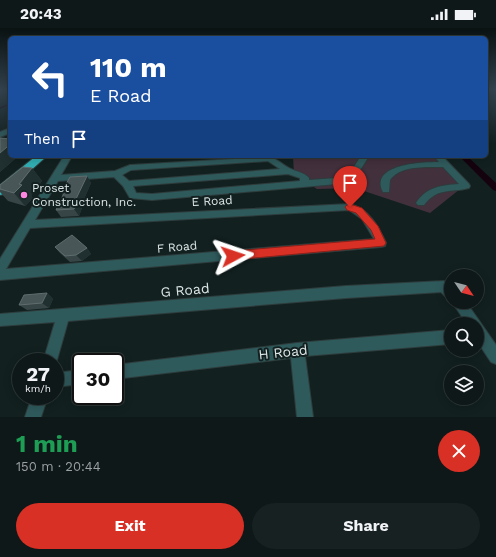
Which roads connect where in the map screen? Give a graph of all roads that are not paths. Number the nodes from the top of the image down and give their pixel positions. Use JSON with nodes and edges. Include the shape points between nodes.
{"nodes":[{"id":1,"x":40,"y":158,"type":"edge"},
{"id":2,"x":67,"y":158,"type":"edge"},
{"id":3,"x":364,"y":158,"type":"edge"},
{"id":4,"x":440,"y":158,"type":"edge"},
{"id":5,"x":445,"y":164,"type":"junction"},
{"id":6,"x":288,"y":171,"type":"junction"},
{"id":7,"x":116,"y":174,"type":"junction"},
{"id":8,"x":54,"y":178,"type":"junction"},
{"id":9,"x":303,"y":183,"type":"junction"},
{"id":10,"x":128,"y":184,"type":"junction"},
{"id":11,"x":386,"y":190,"type":"dead end"},
{"id":12,"x":0,"y":191,"type":"edge"},
{"id":13,"x":421,"y":202,"type":"dead end"},
{"id":14,"x":27,"y":224,"type":"junction"},
{"id":15,"x":381,"y":243,"type":"joint"},
{"id":16,"x":0,"y":269,"type":"edge"},
{"id":17,"x":0,"y":276,"type":"edge"},
{"id":18,"x":444,"y":290,"type":"edge"},
{"id":19,"x":63,"y":315,"type":"junction"},
{"id":20,"x":0,"y":320,"type":"edge"},
{"id":21,"x":444,"y":338,"type":"edge"},
{"id":22,"x":484,"y":341,"type":"edge"},
{"id":23,"x":297,"y":350,"type":"junction"},
{"id":24,"x":52,"y":353,"type":"edge"},
{"id":25,"x":496,"y":358,"type":"edge"},
{"id":26,"x":124,"y":371,"type":"edge"},
{"id":27,"x":37,"y":405,"type":"edge"},
{"id":28,"x":33,"y":417,"type":"edge"},
{"id":29,"x":305,"y":417,"type":"edge"}],
"edges":[{"from":1,"to":12,"type":"highway"},
{"from":2,"to":8,"type":"street"},
{"from":3,"to":9,"type":"street","via":[[351,178]]},
{"from":4,"to":5,"type":"street"},
{"from":5,"to":11,"type":"street","via":[[401,168],[391,174],[386,181]]},
{"from":5,"to":13,"type":"street","via":[[466,186],[435,190],[426,194]]},
{"from":6,"to":7,"type":"street","via":[[276,161],[269,159],[130,168]]},
{"from":6,"to":9,"type":"street","via":[[305,178]]},
{"from":6,"to":10,"type":"street"},
{"from":7,"to":8,"type":"street"},
{"from":7,"to":10,"type":"street"},
{"from":8,"to":14,"type":"street"},
{"from":9,"to":10,"type":"street","via":[[152,197],[133,196]]},
{"from":14,"to":15,"type":"street","name":"E Road","via":[[350,207],[359,210],[375,228]]},
{"from":14,"to":16,"type":"street"},
{"from":15,"to":17,"type":"street","name":"F Road"},
{"from":18,"to":19,"type":"street","name":"G Road","via":[[346,292]]},
{"from":19,"to":20,"type":"street","name":"G Road"},
{"from":19,"to":24,"type":"street"},
{"from":21,"to":23,"type":"street","name":"H Road"},
{"from":22,"to":25,"type":"street"},
{"from":23,"to":26,"type":"street","name":"H Road"},
{"from":23,"to":29,"type":"street"},
{"from":27,"to":28,"type":"street"}]}
